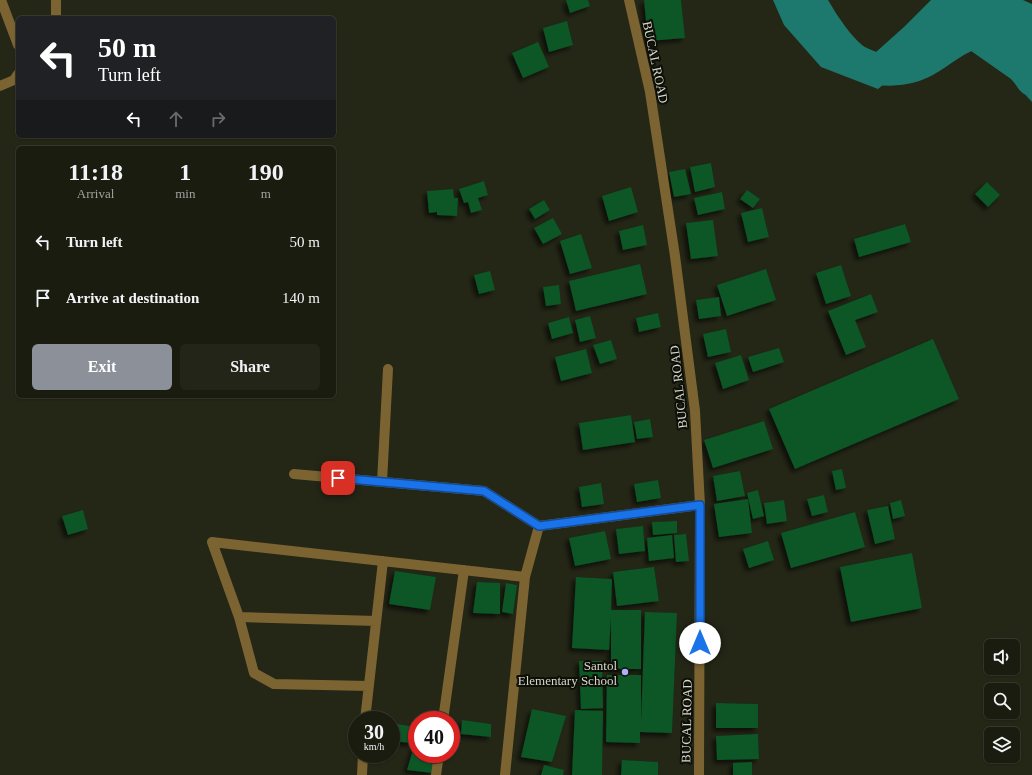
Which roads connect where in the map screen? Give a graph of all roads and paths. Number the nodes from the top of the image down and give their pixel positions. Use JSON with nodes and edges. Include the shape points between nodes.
{"nodes":[{"id":1,"x":1,"y":0,"type":"edge"},
{"id":2,"x":56,"y":0,"type":"edge"},
{"id":3,"x":629,"y":0,"type":"edge"},
{"id":4,"x":56,"y":16,"type":"edge"},
{"id":5,"x":16,"y":40,"type":"edge"},
{"id":6,"x":16,"y":77,"type":"edge"},
{"id":7,"x":0,"y":86,"type":"edge"},
{"id":8,"x":388,"y":369,"type":"dead end"},
{"id":9,"x":294,"y":474,"type":"dead end"},
{"id":10,"x":382,"y":482,"type":"junction"},
{"id":11,"x":700,"y":505,"type":"junction"},
{"id":12,"x":539,"y":526,"type":"junction"},
{"id":13,"x":383,"y":561,"type":"junction"},
{"id":14,"x":464,"y":570,"type":"junction"},
{"id":15,"x":525,"y":577,"type":"junction"},
{"id":16,"x":239,"y":617,"type":"junction"},
{"id":17,"x":376,"y":622,"type":"junction"},
{"id":18,"x":369,"y":686,"type":"junction"},
{"id":19,"x":366,"y":711,"type":"edge"},
{"id":20,"x":444,"y":711,"type":"edge"},
{"id":21,"x":363,"y":763,"type":"edge"},
{"id":22,"x":438,"y":763,"type":"edge"},
{"id":23,"x":362,"y":775,"type":"edge"},
{"id":24,"x":436,"y":775,"type":"edge"},
{"id":25,"x":505,"y":775,"type":"edge"},
{"id":26,"x":699,"y":775,"type":"edge"}],
"edges":[{"from":1,"to":5,"type":"street"},
{"from":2,"to":4,"type":"street"},
{"from":3,"to":11,"type":"street","name":"BUCAL ROAD","via":[[650,92],[675,256],[695,411]]},
{"from":6,"to":7,"type":"street"},
{"from":8,"to":10,"type":"street"},
{"from":9,"to":10,"type":"street"},
{"from":10,"to":12,"type":"street","via":[[484,491]]},
{"from":11,"to":12,"type":"street"},
{"from":11,"to":26,"type":"street","name":"BUCAL ROAD"},
{"from":12,"to":15,"type":"street"},
{"from":13,"to":14,"type":"street"},
{"from":13,"to":16,"type":"street","via":[[212,542]]},
{"from":13,"to":17,"type":"street"},
{"from":14,"to":15,"type":"street"},
{"from":14,"to":20,"type":"street"},
{"from":15,"to":25,"type":"street"},
{"from":16,"to":17,"type":"street"},
{"from":16,"to":18,"type":"street","via":[[254,673],[274,684]]},
{"from":17,"to":18,"type":"street"},
{"from":18,"to":19,"type":"street"},
{"from":21,"to":23,"type":"street"},
{"from":22,"to":24,"type":"street"}]}
